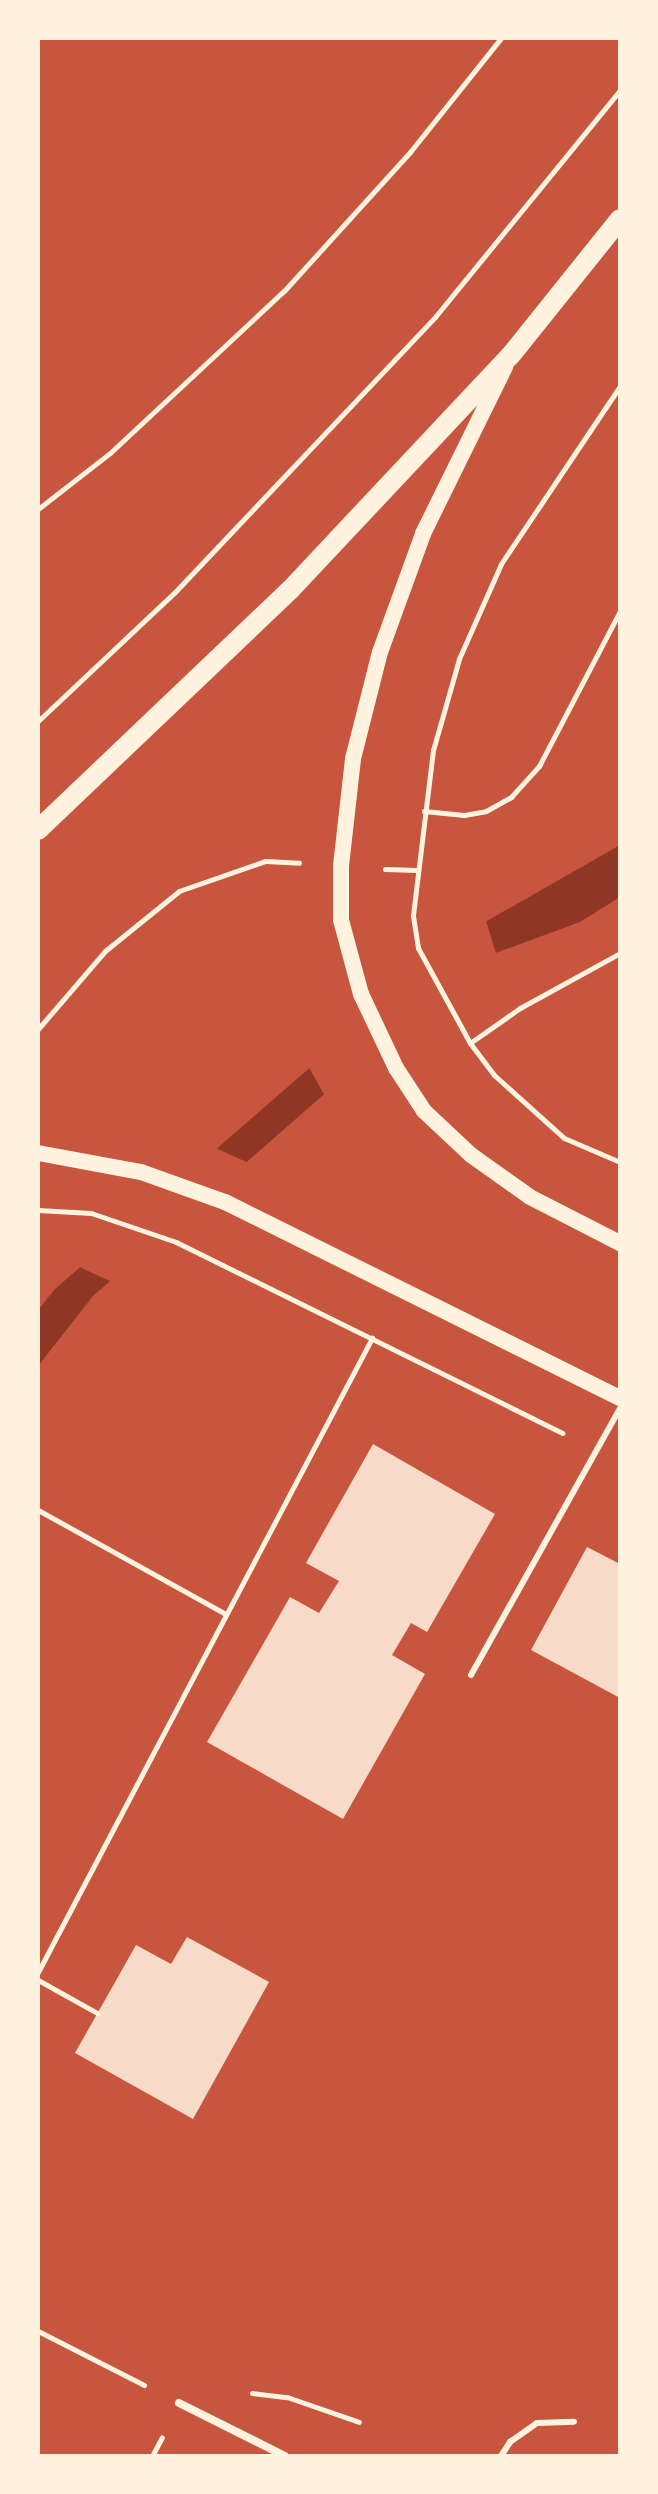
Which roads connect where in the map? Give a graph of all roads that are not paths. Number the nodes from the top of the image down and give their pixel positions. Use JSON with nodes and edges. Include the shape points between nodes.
{"nodes":[{"id":1,"x":620,"y":219,"type":"edge"},
{"id":2,"x":511,"y":355,"type":"junction"},
{"id":3,"x":38,"y":830,"type":"edge"},
{"id":4,"x":38,"y":1153,"type":"edge"},
{"id":5,"x":620,"y":1243,"type":"edge"},
{"id":6,"x":620,"y":1398,"type":"edge"},
{"id":7,"x":620,"y":1408,"type":"edge"},
{"id":8,"x":471,"y":1675,"type":"dead end"},
{"id":9,"x":179,"y":2403,"type":"road end"},
{"id":10,"x":574,"y":2422,"type":"dead end"},
{"id":11,"x":285,"y":2456,"type":"edge"},
{"id":12,"x":501,"y":2456,"type":"edge"}],
"edges":[{"from":1,"to":2,"type":"main road"},
{"from":2,"to":3,"type":"main road","via":[[291,589]]},
{"from":2,"to":5,"type":"main road","via":[[423,534],[380,652],[353,759],[341,866],[341,920],[361,994],[396,1068],[424,1111],[471,1155],[530,1197]]},
{"from":4,"to":6,"type":"main road","via":[[141,1172],[225,1202]]},
{"from":7,"to":8,"type":"lane"},
{"from":9,"to":11,"type":"street"},
{"from":10,"to":12,"type":"lane","via":[[537,2423],[510,2442]]}]}
